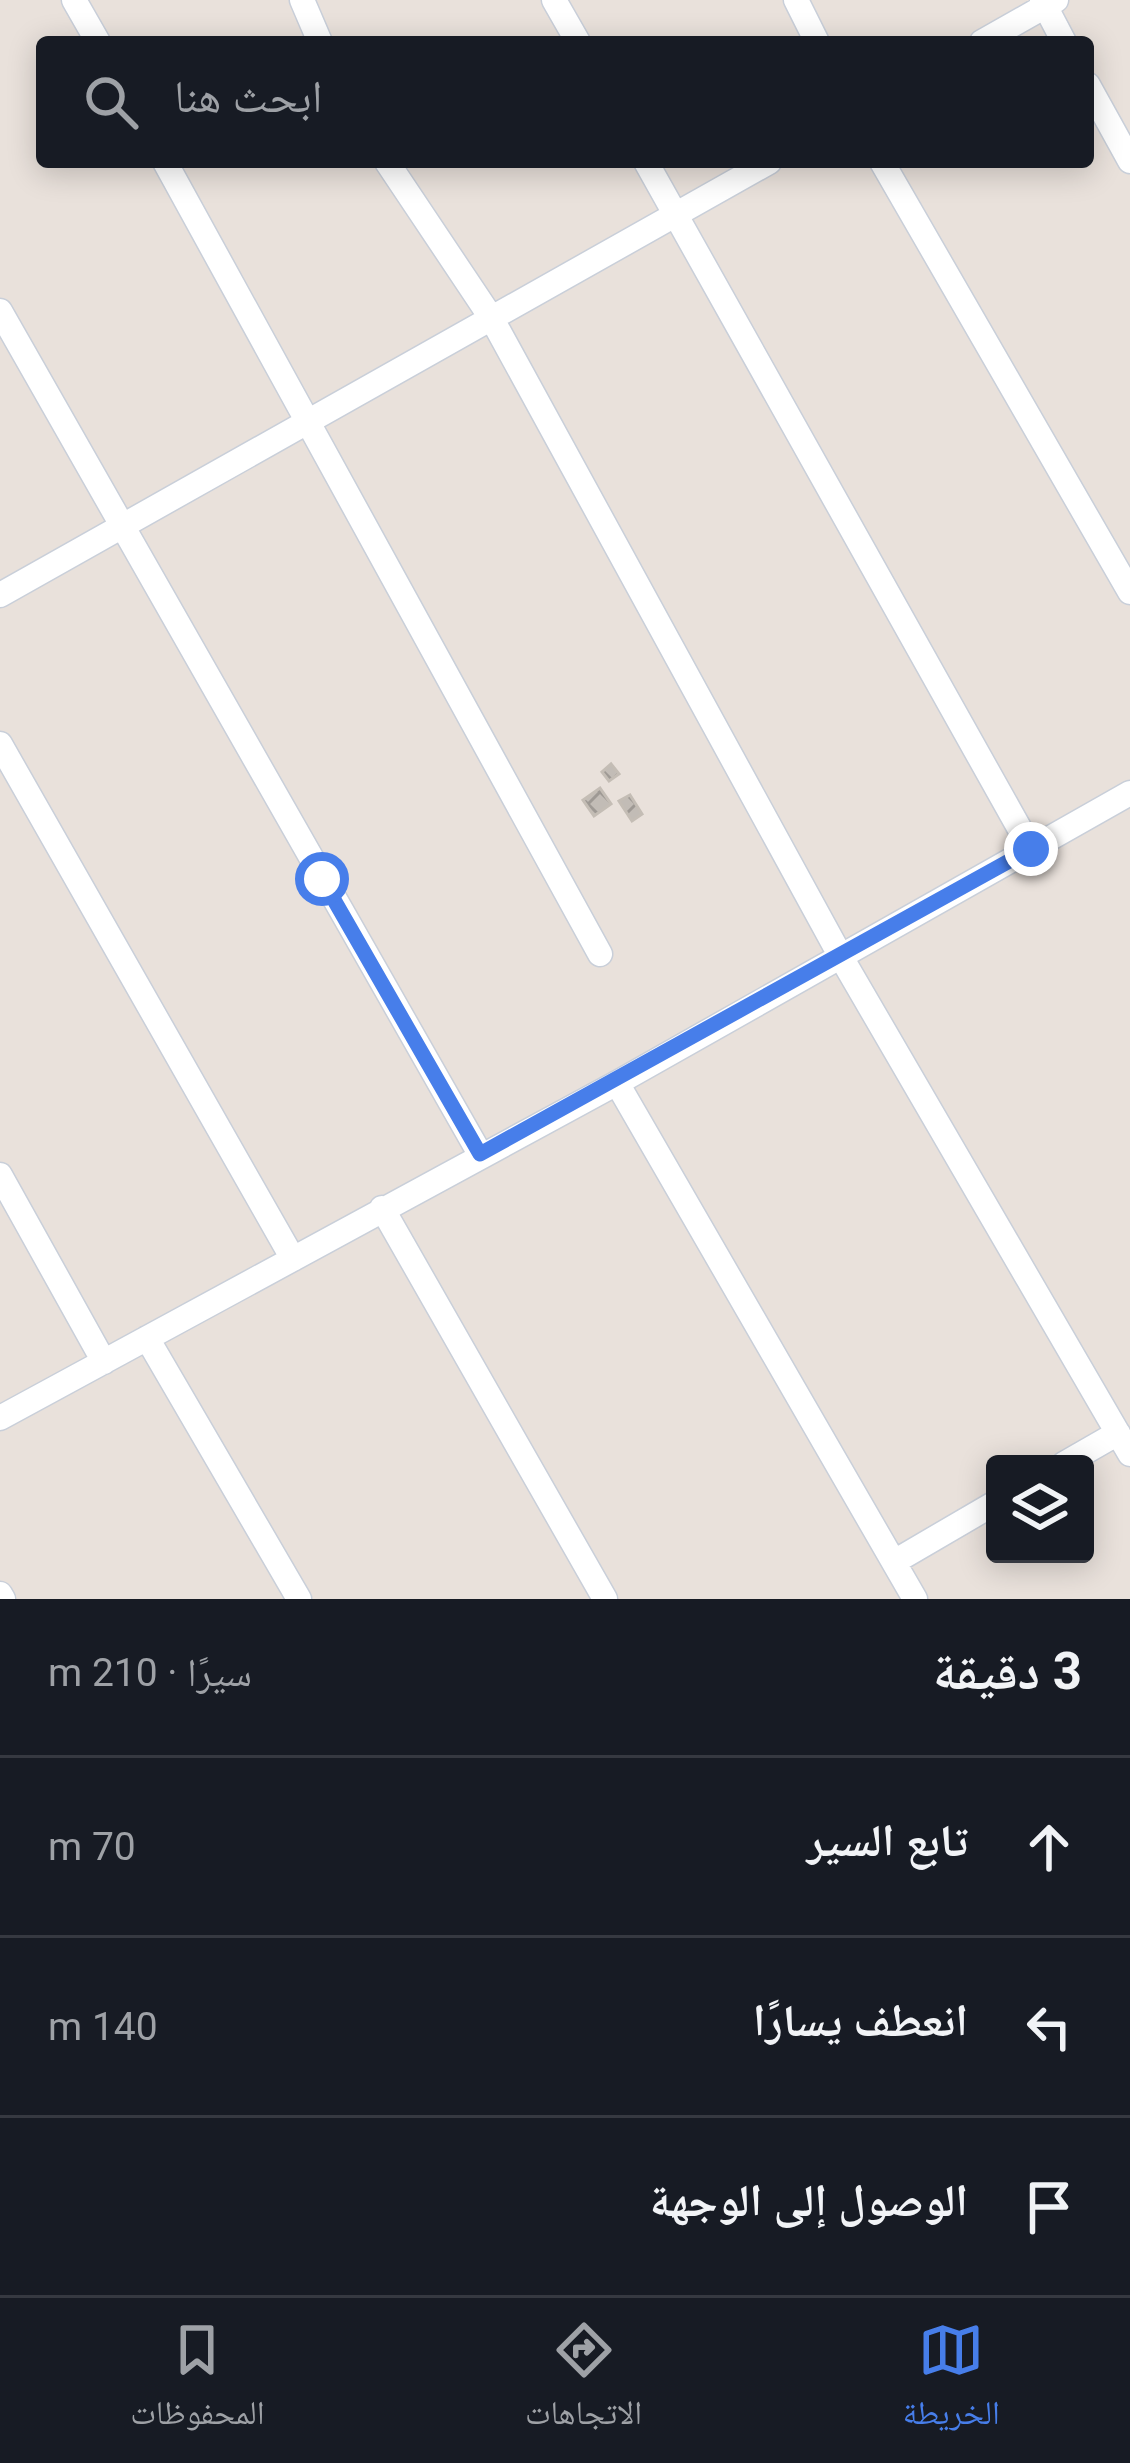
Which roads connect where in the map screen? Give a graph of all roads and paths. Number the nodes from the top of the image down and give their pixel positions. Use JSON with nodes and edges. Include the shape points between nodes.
{"nodes":[{"id":1,"x":74,"y":0,"type":"edge"},
{"id":2,"x":302,"y":0,"type":"edge"},
{"id":3,"x":554,"y":0,"type":"edge"},
{"id":4,"x":796,"y":0,"type":"edge"},
{"id":5,"x":1047,"y":2,"type":"edge"},
{"id":6,"x":95,"y":36,"type":"edge"},
{"id":7,"x":317,"y":36,"type":"edge"},
{"id":8,"x":575,"y":36,"type":"edge"},
{"id":9,"x":815,"y":36,"type":"edge"},
{"id":10,"x":992,"y":36,"type":"edge"},
{"id":11,"x":1061,"y":36,"type":"edge"},
{"id":12,"x":1094,"y":96,"type":"edge"},
{"id":13,"x":1130,"y":161,"type":"edge"},
{"id":14,"x":168,"y":168,"type":"edge"},
{"id":15,"x":391,"y":168,"type":"edge"},
{"id":16,"x":649,"y":168,"type":"edge"},
{"id":17,"x":758,"y":168,"type":"edge"},
{"id":18,"x":885,"y":168,"type":"edge"},
{"id":19,"x":675,"y":212,"type":"junction"},
{"id":20,"x":0,"y":311,"type":"edge"},
{"id":21,"x":492,"y":320,"type":"junction"},
{"id":22,"x":308,"y":426,"type":"junction"},
{"id":23,"x":119,"y":525,"type":"junction"},
{"id":24,"x":1130,"y":592,"type":"edge"},
{"id":25,"x":0,"y":595,"type":"edge"},
{"id":26,"x":0,"y":744,"type":"edge"},
{"id":27,"x":1130,"y":793,"type":"edge"},
{"id":28,"x":1031,"y":849,"type":"junction"},
{"id":29,"x":599,"y":954,"type":"dead end"},
{"id":30,"x":842,"y":957,"type":"junction"},
{"id":31,"x":617,"y":1083,"type":"junction"},
{"id":32,"x":480,"y":1154,"type":"junction"},
{"id":33,"x":0,"y":1175,"type":"edge"},
{"id":34,"x":382,"y":1208,"type":"junction"},
{"id":35,"x":293,"y":1259,"type":"junction"},
{"id":36,"x":147,"y":1339,"type":"junction"},
{"id":37,"x":104,"y":1362,"type":"junction"},
{"id":38,"x":0,"y":1418,"type":"edge"},
{"id":39,"x":1124,"y":1443,"type":"edge"},
{"id":40,"x":1090,"y":1455,"type":"edge"},
{"id":41,"x":986,"y":1509,"type":"edge"},
{"id":42,"x":894,"y":1562,"type":"junction"},
{"id":43,"x":299,"y":1599,"type":"edge"},
{"id":44,"x":605,"y":1599,"type":"edge"},
{"id":45,"x":915,"y":1599,"type":"edge"}],
"edges":[{"from":1,"to":6,"type":"street"},
{"from":2,"to":7,"type":"street"},
{"from":3,"to":8,"type":"street"},
{"from":4,"to":9,"type":"street"},
{"from":5,"to":10,"type":"street"},
{"from":5,"to":11,"type":"street"},
{"from":12,"to":13,"type":"street"},
{"from":14,"to":22,"type":"street"},
{"from":15,"to":21,"type":"street"},
{"from":16,"to":19,"type":"street"},
{"from":17,"to":19,"type":"street"},
{"from":18,"to":24,"type":"street"},
{"from":19,"to":21,"type":"street"},
{"from":19,"to":28,"type":"street"},
{"from":20,"to":23,"type":"street"},
{"from":21,"to":22,"type":"street"},
{"from":21,"to":30,"type":"street"},
{"from":22,"to":23,"type":"street"},
{"from":22,"to":29,"type":"street"},
{"from":23,"to":25,"type":"street"},
{"from":23,"to":32,"type":"street"},
{"from":26,"to":35,"type":"street"},
{"from":27,"to":28,"type":"street"},
{"from":28,"to":30,"type":"street"},
{"from":30,"to":31,"type":"street"},
{"from":30,"to":39,"type":"street"},
{"from":31,"to":32,"type":"street"},
{"from":31,"to":42,"type":"street"},
{"from":32,"to":34,"type":"street"},
{"from":33,"to":37,"type":"street"},
{"from":34,"to":35,"type":"street"},
{"from":34,"to":44,"type":"street"},
{"from":35,"to":36,"type":"street"},
{"from":36,"to":37,"type":"street"},
{"from":36,"to":43,"type":"street"},
{"from":37,"to":38,"type":"street"},
{"from":39,"to":40,"type":"street"},
{"from":41,"to":42,"type":"street"},
{"from":42,"to":45,"type":"street"}]}
